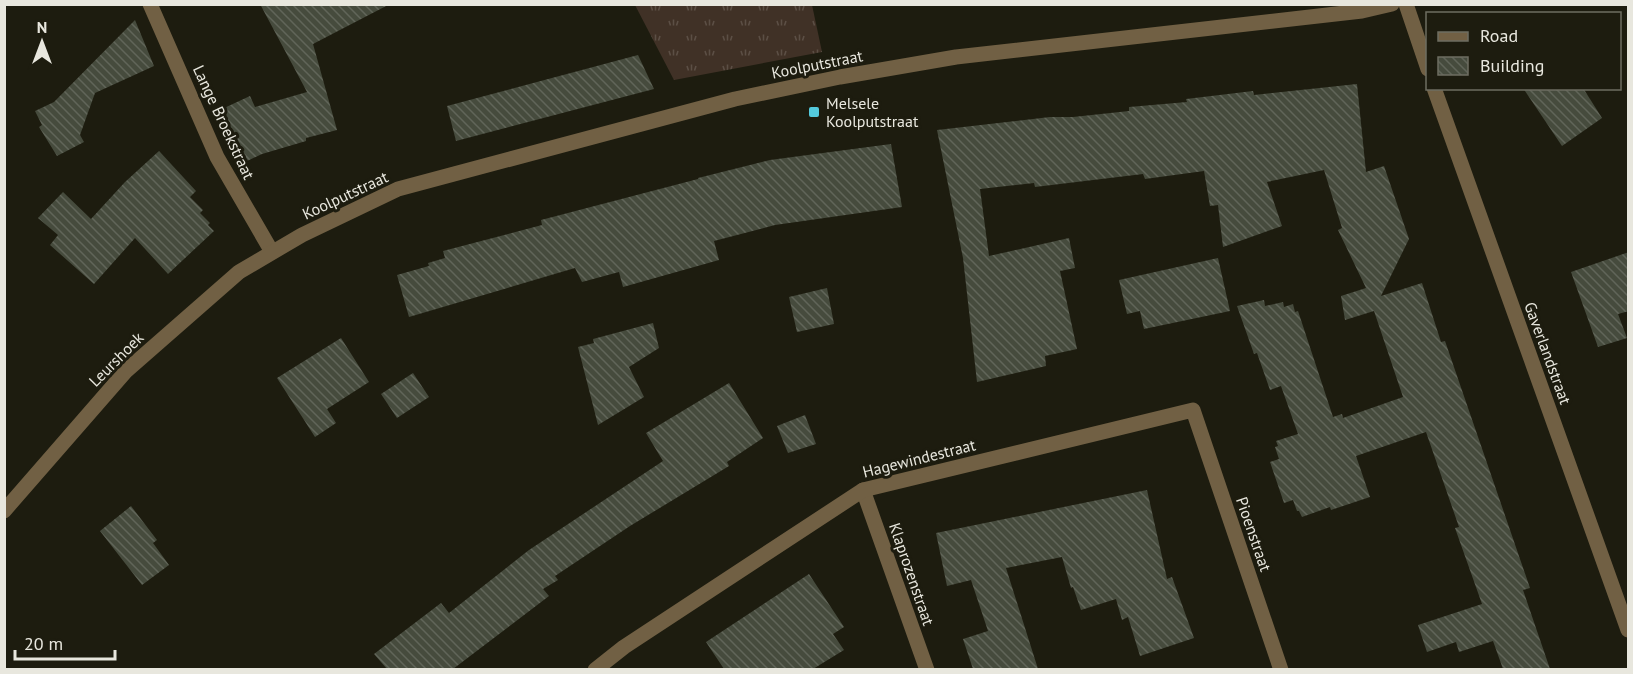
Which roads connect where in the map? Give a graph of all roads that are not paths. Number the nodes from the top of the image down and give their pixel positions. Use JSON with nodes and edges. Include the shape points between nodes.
{"nodes":[{"id":1,"x":150,"y":4,"type":"edge"},
{"id":2,"x":1392,"y":4,"type":"edge"},
{"id":3,"x":1406,"y":4,"type":"edge"},
{"id":4,"x":1426,"y":63,"type":"edge"},
{"id":5,"x":1435,"y":90,"type":"edge"},
{"id":6,"x":272,"y":252,"type":"junction"},
{"id":7,"x":1193,"y":410,"type":"joint"},
{"id":8,"x":863,"y":490,"type":"junction"},
{"id":9,"x":4,"y":511,"type":"edge"},
{"id":10,"x":1629,"y":630,"type":"edge"},
{"id":11,"x":595,"y":669,"type":"edge"},
{"id":12,"x":927,"y":669,"type":"edge"},
{"id":13,"x":1281,"y":669,"type":"edge"}],
"edges":[{"from":1,"to":6,"type":"street","name":"Lange Broekstraat","via":[[217,157]]},
{"from":2,"to":6,"type":"street","name":"Koolputstraat","via":[[1362,11],[956,57],[735,99],[399,189]]},
{"from":3,"to":4,"type":"street"},
{"from":5,"to":10,"type":"street","name":"Gaverlandstraat"},
{"from":6,"to":9,"type":"street","name":"Leurshoek","via":[[239,272],[126,371]]},
{"from":7,"to":8,"type":"street","name":"Hagewindestraat"},
{"from":7,"to":13,"type":"street","name":"Pioenstraat"},
{"from":8,"to":11,"type":"street","name":"Hagewindestraat"},
{"from":8,"to":12,"type":"street","name":"Klaprozenstraat"}]}
